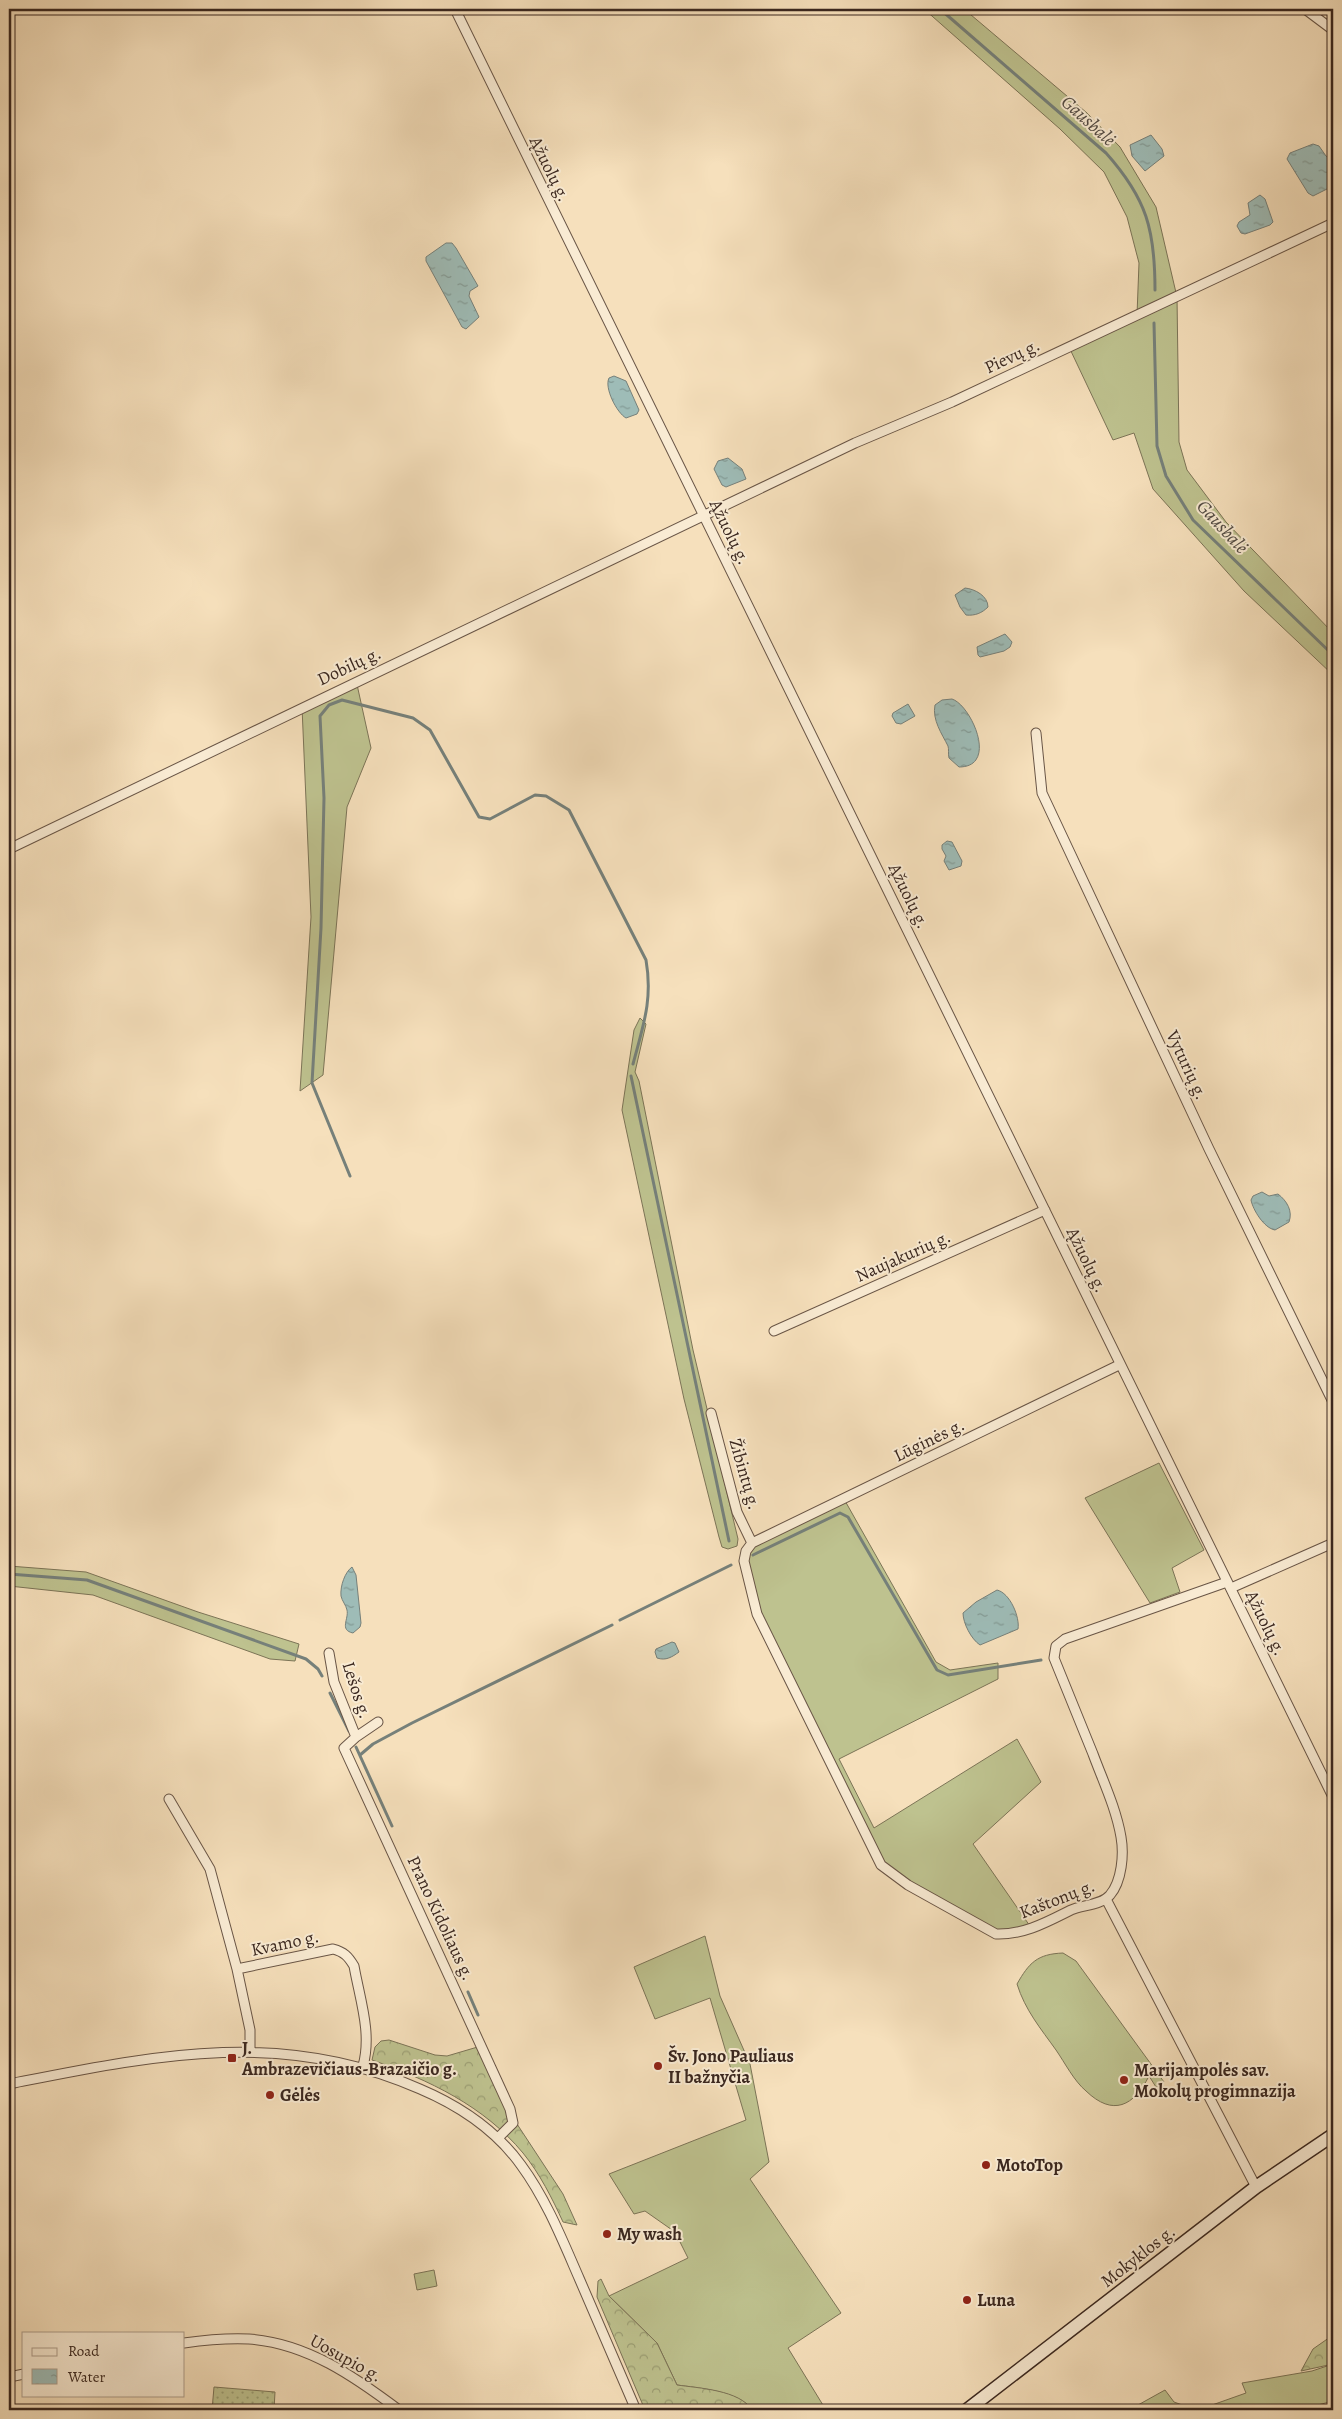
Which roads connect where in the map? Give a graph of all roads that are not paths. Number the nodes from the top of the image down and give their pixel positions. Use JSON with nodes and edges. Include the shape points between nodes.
{"nodes":[{"id":1,"x":455,"y":9,"type":"edge"},
{"id":2,"x":1305,"y":9,"type":"edge"},
{"id":3,"x":1333,"y":30,"type":"edge"},
{"id":4,"x":1333,"y":223,"type":"edge"},
{"id":5,"x":705,"y":517,"type":"junction"},
{"id":6,"x":1036,"y":733,"type":"dead end"},
{"id":7,"x":9,"y":849,"type":"edge"},
{"id":8,"x":1045,"y":1210,"type":"junction"},
{"id":9,"x":774,"y":1331,"type":"dead end"},
{"id":10,"x":1119,"y":1365,"type":"junction"},
{"id":11,"x":1333,"y":1402,"type":"edge"},
{"id":12,"x":711,"y":1413,"type":"dead end"},
{"id":13,"x":752,"y":1543,"type":"junction"},
{"id":14,"x":1333,"y":1543,"type":"edge"},
{"id":15,"x":1229,"y":1585,"type":"junction"},
{"id":16,"x":329,"y":1653,"type":"dead end"},
{"id":17,"x":378,"y":1722,"type":"dead end"},
{"id":18,"x":356,"y":1737,"type":"junction"},
{"id":19,"x":1333,"y":1797,"type":"edge"},
{"id":20,"x":170,"y":1798,"type":"dead end"},
{"id":21,"x":1106,"y":1899,"type":"junction"},
{"id":22,"x":238,"y":1969,"type":"junction"},
{"id":23,"x":250,"y":2051,"type":"junction"},
{"id":24,"x":363,"y":2066,"type":"junction"},
{"id":25,"x":9,"y":2084,"type":"edge"},
{"id":26,"x":1333,"y":2135,"type":"edge"},
{"id":27,"x":498,"y":2138,"type":"junction"},
{"id":28,"x":1256,"y":2187,"type":"junction"},
{"id":29,"x":185,"y":2343,"type":"edge"},
{"id":30,"x":22,"y":2374,"type":"edge"},
{"id":31,"x":9,"y":2377,"type":"edge"},
{"id":32,"x":400,"y":2410,"type":"edge"},
{"id":33,"x":636,"y":2410,"type":"edge"},
{"id":34,"x":967,"y":2410,"type":"edge"}],
"edges":[{"from":1,"to":5,"type":"street","name":"Ąžuolų g."},
{"from":2,"to":3,"type":"street"},
{"from":4,"to":5,"type":"street","name":"Pievų g.","via":[[961,398],[855,443]]},
{"from":5,"to":7,"type":"street","name":"Dobilų g.","via":[[356,680]]},
{"from":5,"to":8,"type":"street","name":"Ąžuolų g."},
{"from":6,"to":11,"type":"street","name":"Vyturių g.","via":[[1042,793]]},
{"from":8,"to":9,"type":"street","name":"Naujakurių g."},
{"from":8,"to":10,"type":"street","name":"Ąžuolų g."},
{"from":10,"to":13,"type":"street","name":"Lūginės g."},
{"from":10,"to":15,"type":"street","name":"Ąžuolų g."},
{"from":12,"to":13,"type":"street","name":"Žibintų g.","via":[[737,1512]]},
{"from":13,"to":21,"type":"street","name":"Kaštonų g.","via":[[744,1561],[757,1614],[881,1865],[908,1885],[996,1934],[1032,1929],[1080,1906]]},
{"from":14,"to":15,"type":"street","name":"Kaštonų g."},
{"from":15,"to":19,"type":"street","name":"Ąžuolų g."},
{"from":15,"to":21,"type":"street","name":"Kaštonų g.","via":[[1072,1636],[1056,1646],[1054,1658],[1106,1788],[1121,1836],[1121,1866],[1111,1895]]},
{"from":16,"to":18,"type":"street","name":"Lešos g.","via":[[334,1682]]},
{"from":17,"to":18,"type":"street"},
{"from":18,"to":27,"type":"street","name":"Prano Kidoliaus g.","via":[[344,1748],[510,2109],[513,2123]]},
{"from":20,"to":22,"type":"street","name":"Kvamo g.","via":[[210,1869]]},
{"from":21,"to":28,"type":"street"},
{"from":22,"to":23,"type":"street","via":[[250,2030]]},
{"from":22,"to":24,"type":"street","name":"Kvamo g.","via":[[333,1949],[343,1952],[354,1966],[367,2034]]},
{"from":23,"to":24,"type":"street"},
{"from":23,"to":25,"type":"street","via":[[175,2054]]},
{"from":24,"to":27,"type":"street","via":[[441,2098],[474,2118]]},
{"from":26,"to":28,"type":"main road","name":"Mokyklos g."},
{"from":27,"to":33,"type":"street","via":[[522,2166],[542,2198]]},
{"from":28,"to":34,"type":"main road","name":"Mokyklos g."},
{"from":29,"to":32,"type":"street","name":"Uosupio g.","via":[[247,2339],[286,2345],[330,2363]]},
{"from":30,"to":31,"type":"street"}]}
